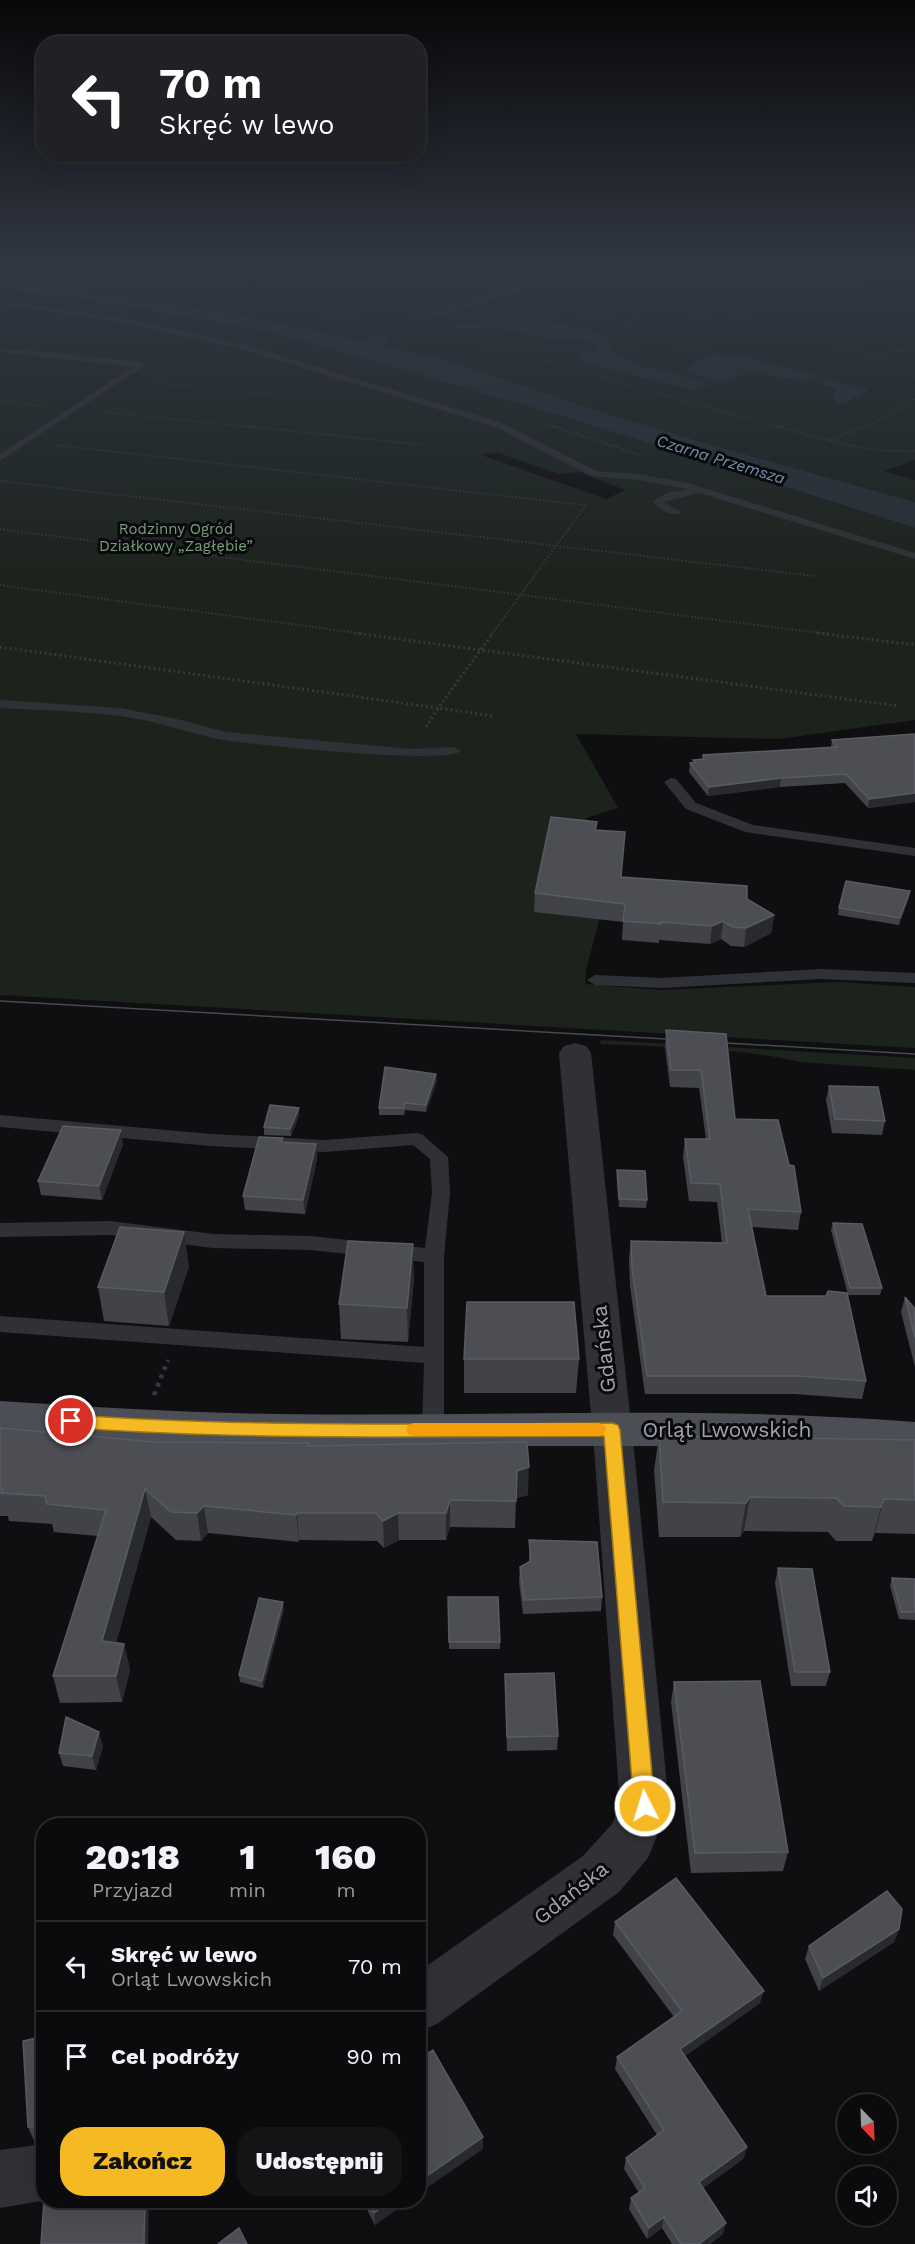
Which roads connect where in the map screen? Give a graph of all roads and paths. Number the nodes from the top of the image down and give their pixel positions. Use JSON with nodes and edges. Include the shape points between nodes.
{"nodes":[{"id":1,"x":131,"y":372,"type":"edge"},
{"id":2,"x":327,"y":372,"type":"edge"},
{"id":3,"x":581,"y":372,"type":"edge"},
{"id":4,"x":677,"y":372,"type":"edge"},
{"id":5,"x":833,"y":372,"type":"edge"},
{"id":6,"x":726,"y":385,"type":"dead end"},
{"id":7,"x":795,"y":388,"type":"dead end"},
{"id":8,"x":915,"y":399,"type":"edge"},
{"id":9,"x":0,"y":401,"type":"edge"},
{"id":10,"x":74,"y":409,"type":"junction"},
{"id":11,"x":25,"y":441,"type":"junction"},
{"id":12,"x":831,"y":441,"type":"junction"},
{"id":13,"x":423,"y":446,"type":"dead end"},
{"id":14,"x":915,"y":451,"type":"edge"},
{"id":15,"x":0,"y":458,"type":"edge"},
{"id":16,"x":0,"y":481,"type":"edge"},
{"id":17,"x":699,"y":489,"type":"junction"},
{"id":18,"x":677,"y":512,"type":"dead end"},
{"id":19,"x":0,"y":529,"type":"edge"},
{"id":20,"x":555,"y":547,"type":"junction"},
{"id":21,"x":915,"y":556,"type":"edge"},
{"id":22,"x":815,"y":576,"type":"dead end"},
{"id":23,"x":0,"y":585,"type":"edge"},
{"id":24,"x":520,"y":596,"type":"junction"},
{"id":25,"x":915,"y":645,"type":"edge"},
{"id":26,"x":0,"y":647,"type":"edge"},
{"id":27,"x":480,"y":650,"type":"junction"},
{"id":28,"x":0,"y":704,"type":"edge"},
{"id":29,"x":899,"y":706,"type":"dead end"},
{"id":30,"x":438,"y":708,"type":"junction"},
{"id":31,"x":493,"y":716,"type":"dead end"},
{"id":32,"x":426,"y":727,"type":"dead end"},
{"id":33,"x":454,"y":751,"type":"dead end"},
{"id":34,"x":671,"y":782,"type":"dead end"},
{"id":35,"x":915,"y":852,"type":"edge"},
{"id":36,"x":915,"y":978,"type":"edge"},
{"id":37,"x":595,"y":980,"type":"dead end"},
{"id":38,"x":575,"y":1053,"type":"dead end"},
{"id":39,"x":0,"y":1121,"type":"edge"},
{"id":40,"x":0,"y":1230,"type":"edge"},
{"id":41,"x":435,"y":1256,"type":"junction"},
{"id":42,"x":0,"y":1324,"type":"edge"},
{"id":43,"x":177,"y":1337,"type":"junction"},
{"id":44,"x":435,"y":1356,"type":"junction"},
{"id":45,"x":152,"y":1401,"type":"dead end"},
{"id":46,"x":0,"y":1416,"type":"edge"},
{"id":47,"x":433,"y":1429,"type":"junction"},
{"id":48,"x":612,"y":1430,"type":"junction"},
{"id":49,"x":915,"y":1438,"type":"edge"},
{"id":50,"x":426,"y":1999,"type":"edge"},
{"id":51,"x":36,"y":2174,"type":"edge"},
{"id":52,"x":0,"y":2179,"type":"edge"}],
"edges":[{"from":1,"to":10,"type":"lane"},
{"from":2,"to":17,"type":"lane","via":[[500,425],[594,474],[638,477]]},
{"from":3,"to":12,"type":"path"},
{"from":4,"to":6,"type":"path"},
{"from":5,"to":7,"type":"path"},
{"from":8,"to":12,"type":"path","via":[[869,426]]},
{"from":9,"to":10,"type":"path"},
{"from":10,"to":11,"type":"lane"},
{"from":10,"to":13,"type":"path"},
{"from":11,"to":15,"type":"lane"},
{"from":11,"to":20,"type":"path","via":[[586,505]]},
{"from":12,"to":14,"type":"path","via":[[877,451]]},
{"from":16,"to":20,"type":"path"},
{"from":17,"to":18,"type":"lane","via":[[658,501]]},
{"from":17,"to":21,"type":"lane"},
{"from":19,"to":24,"type":"path"},
{"from":20,"to":22,"type":"path"},
{"from":20,"to":24,"type":"path"},
{"from":23,"to":27,"type":"path"},
{"from":24,"to":25,"type":"path"},
{"from":24,"to":27,"type":"path"},
{"from":26,"to":30,"type":"path"},
{"from":27,"to":29,"type":"path"},
{"from":27,"to":30,"type":"path"},
{"from":28,"to":33,"type":"lane","via":[[119,712],[225,736],[410,753]]},
{"from":30,"to":31,"type":"path"},
{"from":30,"to":32,"type":"path"},
{"from":34,"to":35,"type":"lane","via":[[691,806],[750,829]]},
{"from":36,"to":37,"type":"lane","via":[[821,974],[662,983]]},
{"from":38,"to":48,"type":"street","name":"Gdańska"},
{"from":39,"to":41,"type":"lane","via":[[314,1145],[417,1139],[439,1157],[441,1193]]},
{"from":40,"to":41,"type":"lane","via":[[110,1228],[213,1241],[310,1243]]},
{"from":41,"to":44,"type":"lane"},
{"from":42,"to":43,"type":"lane"},
{"from":43,"to":44,"type":"lane"},
{"from":43,"to":45,"type":"path"},
{"from":44,"to":47,"type":"lane"},
{"from":46,"to":47,"type":"main road","name":"Orląt Lwowskich","via":[[159,1427]]},
{"from":47,"to":48,"type":"main road","name":"Orląt Lwowskich"},
{"from":48,"to":49,"type":"main road","name":"Orląt Lwowskich","via":[[820,1430]]},
{"from":48,"to":50,"type":"street","name":"Gdańska","via":[[645,1806],[630,1841],[601,1874]]},
{"from":51,"to":52,"type":"street"}]}
